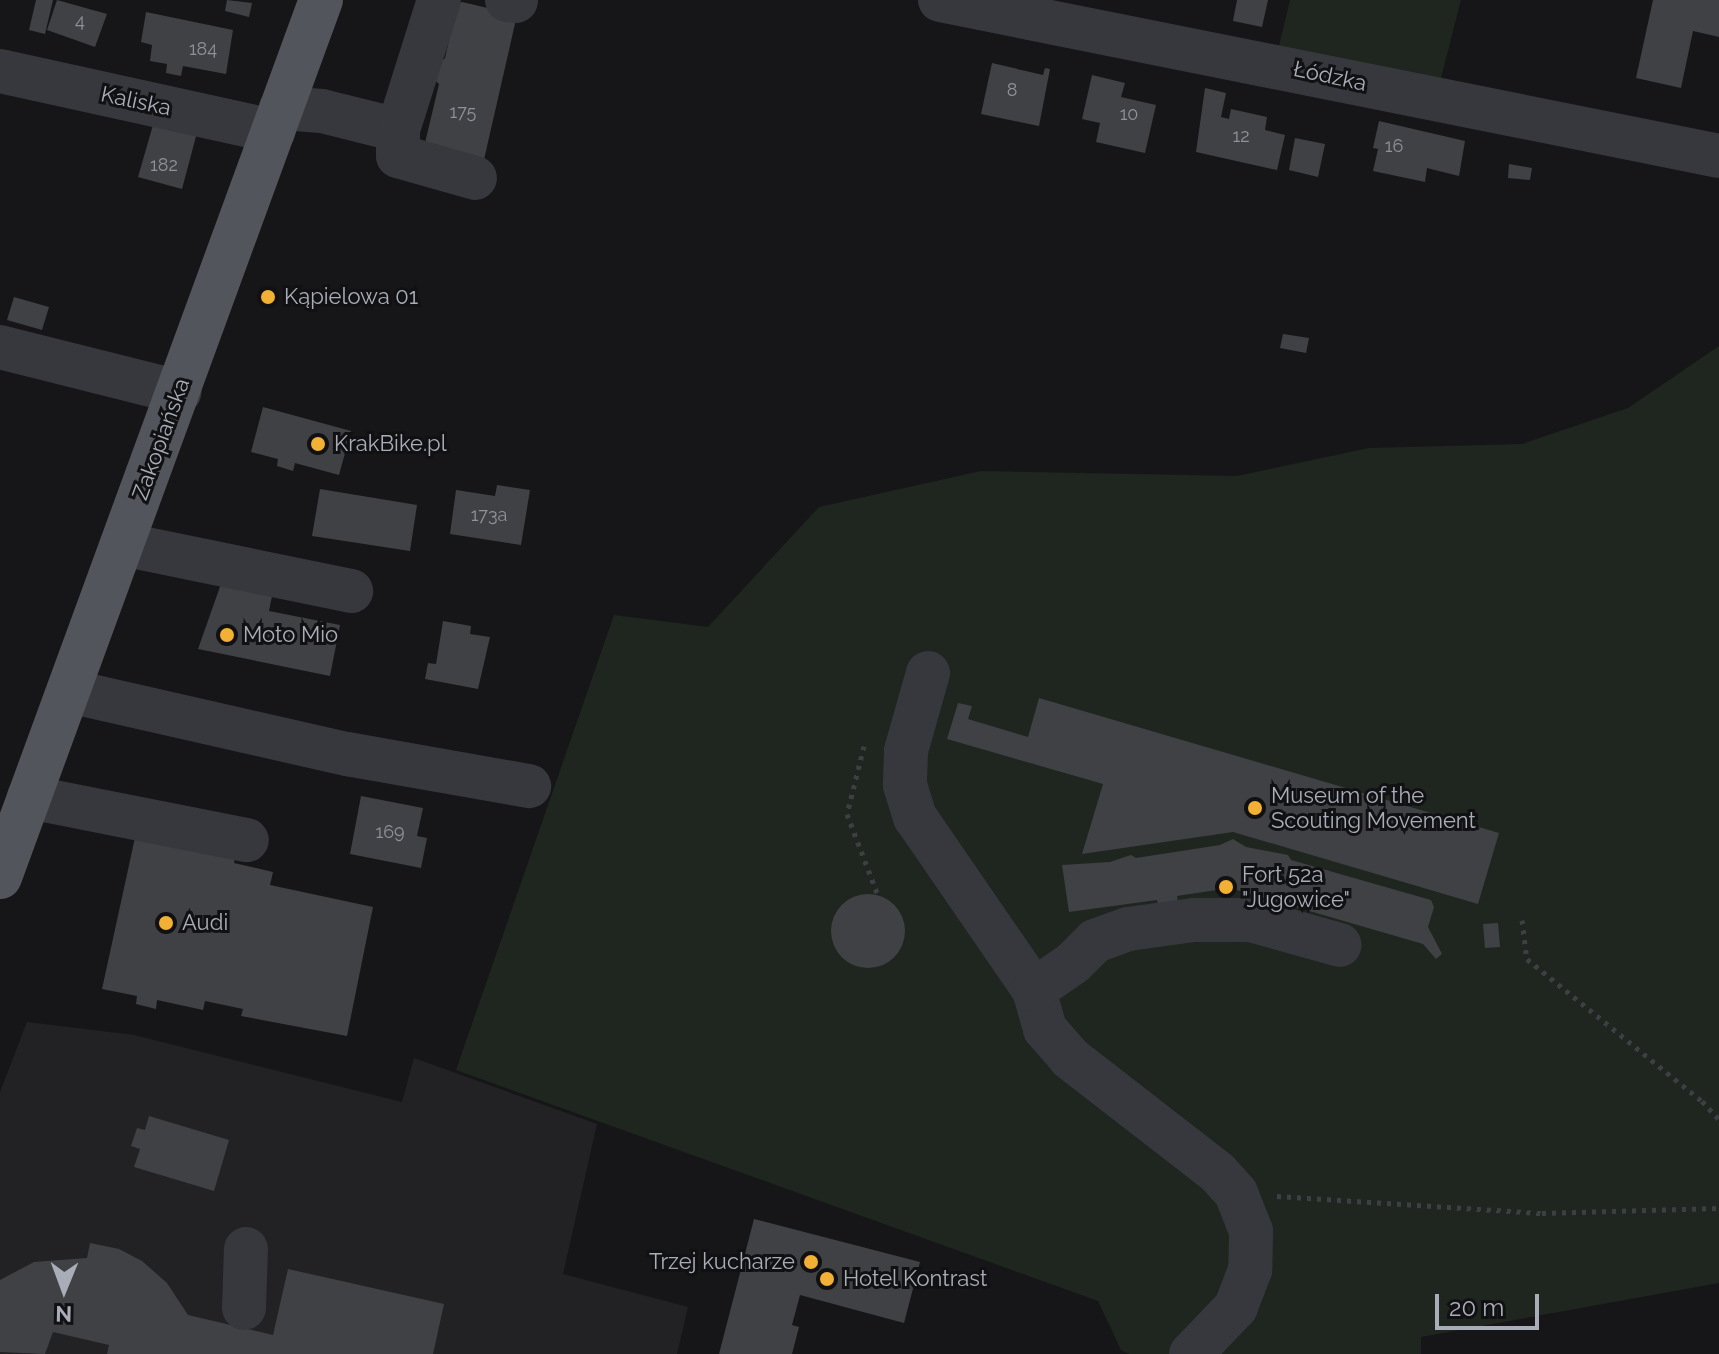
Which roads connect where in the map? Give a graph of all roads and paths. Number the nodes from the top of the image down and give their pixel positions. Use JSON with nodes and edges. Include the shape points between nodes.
{"nodes":[{"id":1,"x":321,"y":0,"type":"edge"},
{"id":2,"x":439,"y":0,"type":"edge"},
{"id":3,"x":940,"y":0,"type":"edge"},
{"id":4,"x":0,"y":71,"type":"edge"},
{"id":5,"x":277,"y":120,"type":"junction"},
{"id":6,"x":398,"y":130,"type":"junction"},
{"id":7,"x":1719,"y":156,"type":"edge"},
{"id":8,"x":475,"y":178,"type":"dead end"},
{"id":9,"x":0,"y":347,"type":"edge"},
{"id":10,"x":179,"y":392,"type":"junction"},
{"id":11,"x":122,"y":544,"type":"junction"},
{"id":12,"x":351,"y":591,"type":"dead end"},
{"id":13,"x":928,"y":673,"type":"dead end"},
{"id":14,"x":69,"y":691,"type":"junction"},
{"id":15,"x":529,"y":786,"type":"dead end"},
{"id":16,"x":29,"y":797,"type":"junction"},
{"id":17,"x":247,"y":840,"type":"dead end"},
{"id":18,"x":0,"y":877,"type":"edge"},
{"id":19,"x":1522,"y":920,"type":"dead end"},
{"id":20,"x":1340,"y":945,"type":"dead end"},
{"id":21,"x":1034,"y":990,"type":"junction"},
{"id":22,"x":1719,"y":1119,"type":"edge"},
{"id":23,"x":1236,"y":1193,"type":"junction"},
{"id":24,"x":1719,"y":1208,"type":"edge"},
{"id":25,"x":246,"y":1249,"type":"dead end"},
{"id":26,"x":244,"y":1308,"type":"dead end"},
{"id":27,"x":1191,"y":1354,"type":"edge"}],
"edges":[{"from":1,"to":5,"type":"main road","name":"Zakopiańska"},
{"from":2,"to":6,"type":"street"},
{"from":3,"to":7,"type":"street","name":"Łódzka"},
{"from":4,"to":5,"type":"street","name":"Kaliska"},
{"from":5,"to":6,"type":"street","name":"Kaliska","via":[[322,111]]},
{"from":5,"to":10,"type":"main road","name":"Zakopiańska"},
{"from":6,"to":8,"type":"street","via":[[398,156]]},
{"from":9,"to":10,"type":"street"},
{"from":10,"to":11,"type":"main road","name":"Zakopiańska"},
{"from":11,"to":12,"type":"street"},
{"from":11,"to":14,"type":"main road","name":"Zakopiańska"},
{"from":13,"to":21,"type":"street","via":[[906,751],[905,785],[915,817]]},
{"from":14,"to":15,"type":"street","via":[[332,750]]},
{"from":14,"to":16,"type":"main road","name":"Zakopiańska"},
{"from":16,"to":17,"type":"street"},
{"from":16,"to":18,"type":"main road","name":"Zakopiańska"},
{"from":19,"to":22,"type":"path","via":[[1527,959]]},
{"from":20,"to":21,"type":"street","via":[[1251,920],[1193,920],[1128,929],[1095,941]]},
{"from":21,"to":23,"type":"street","via":[[1045,1029],[1070,1058],[1160,1125]]},
{"from":23,"to":24,"type":"path","via":[[1542,1213]]},
{"from":23,"to":27,"type":"street","via":[[1251,1231],[1250,1270],[1236,1307]]},
{"from":25,"to":26,"type":"street"}]}
